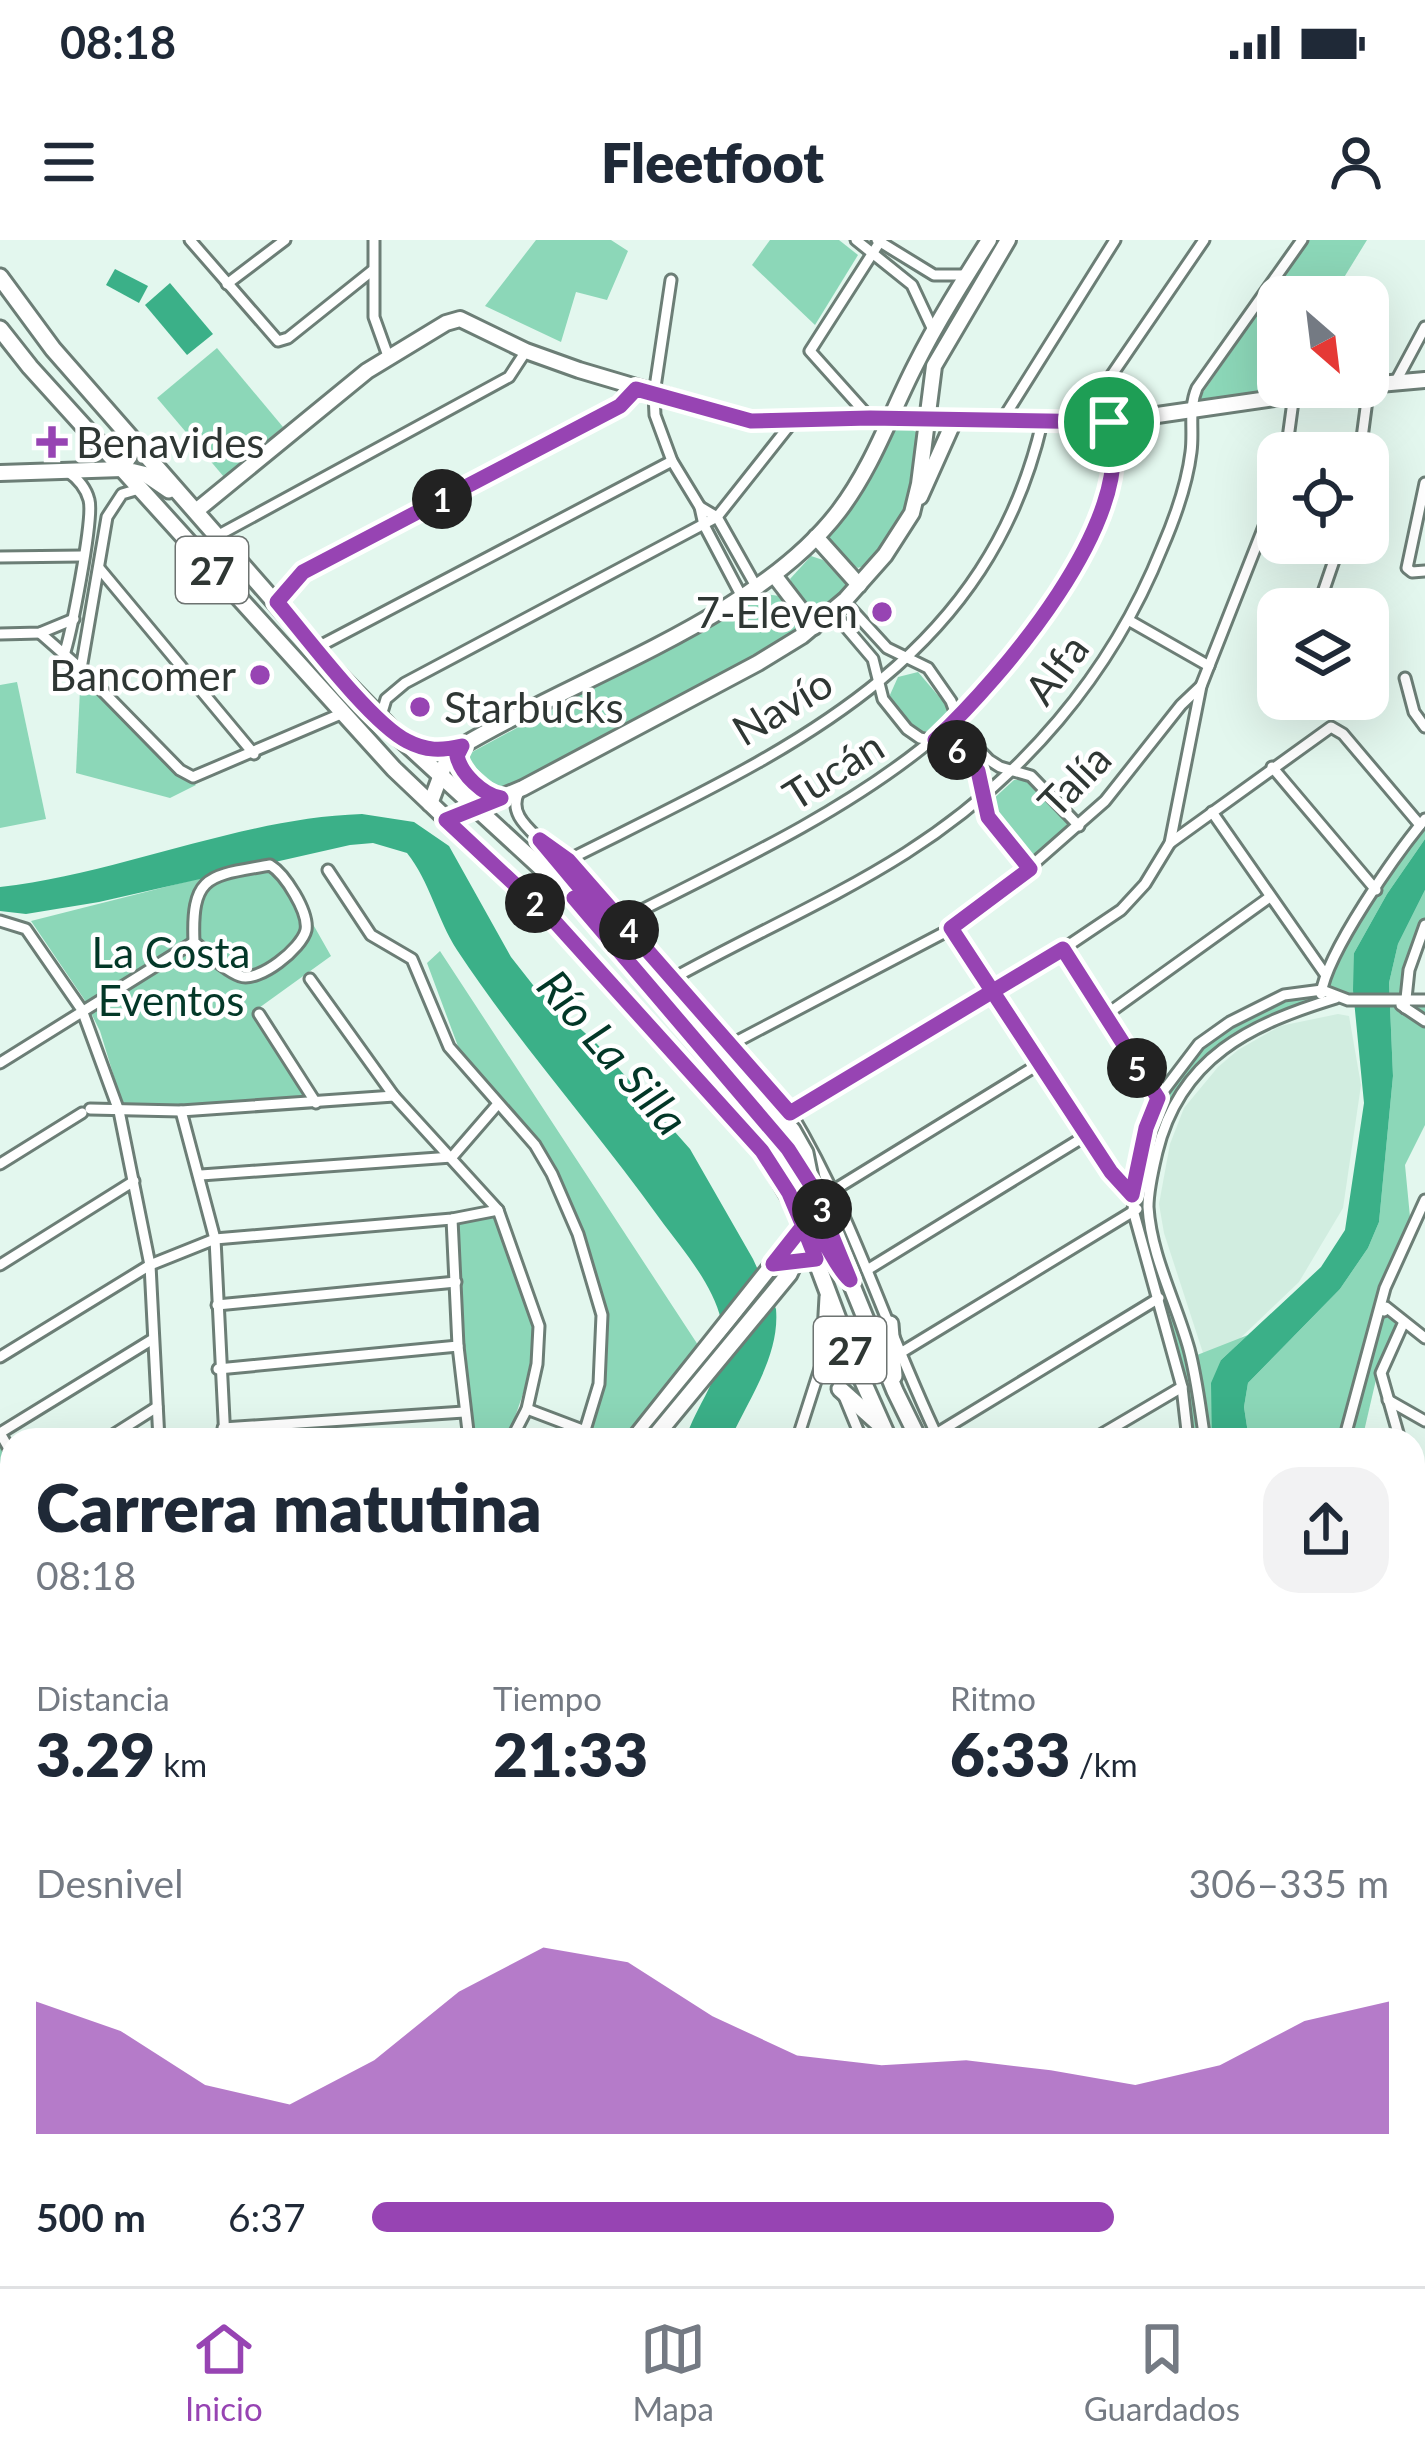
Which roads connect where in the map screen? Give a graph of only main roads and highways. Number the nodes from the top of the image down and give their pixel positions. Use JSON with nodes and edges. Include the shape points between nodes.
{"nodes":[{"id":1,"x":989,"y":240,"type":"edge"},
{"id":2,"x":1008,"y":240,"type":"edge"},
{"id":3,"x":0,"y":277,"type":"edge"},
{"id":4,"x":0,"y":329,"type":"edge"},
{"id":5,"x":1425,"y":380,"type":"edge"},
{"id":6,"x":1389,"y":382,"type":"edge"},
{"id":7,"x":1257,"y":400,"type":"edge"},
{"id":8,"x":100,"y":404,"type":"junction"},
{"id":9,"x":891,"y":419,"type":"junction"},
{"id":10,"x":925,"y":420,"type":"junction"},
{"id":11,"x":954,"y":421,"type":"junction"},
{"id":12,"x":122,"y":469,"type":"junction"},
{"id":13,"x":1,"y":470,"type":"edge"},
{"id":14,"x":916,"y":501,"type":"junction"},
{"id":15,"x":191,"y":505,"type":"junction"},
{"id":16,"x":816,"y":537,"type":"junction"},
{"id":17,"x":774,"y":575,"type":"junction"},
{"id":18,"x":859,"y":585,"type":"junction"},
{"id":19,"x":814,"y":627,"type":"junction"},
{"id":20,"x":401,"y":739,"type":"junction"},
{"id":21,"x":462,"y":746,"type":"junction"},
{"id":22,"x":440,"y":775,"type":"junction"},
{"id":23,"x":501,"y":798,"type":"junction"},
{"id":24,"x":430,"y":804,"type":"junction"},
{"id":25,"x":474,"y":807,"type":"junction"},
{"id":26,"x":446,"y":820,"type":"junction"},
{"id":27,"x":540,"y":840,"type":"road end"},
{"id":28,"x":574,"y":898,"type":"junction"},
{"id":29,"x":618,"y":926,"type":"junction"},
{"id":30,"x":803,"y":1226,"type":"junction"},
{"id":31,"x":812,"y":1258,"type":"junction"},
{"id":32,"x":773,"y":1264,"type":"junction"},
{"id":33,"x":850,"y":1280,"type":"junction"},
{"id":34,"x":828,"y":1294,"type":"junction"},
{"id":35,"x":890,"y":1324,"type":"road end"},
{"id":36,"x":826,"y":1350,"type":"road end"},
{"id":37,"x":841,"y":1389,"type":"road end"},
{"id":38,"x":895,"y":1391,"type":"junction"},
{"id":39,"x":643,"y":1428,"type":"edge"},
{"id":40,"x":662,"y":1428,"type":"edge"},
{"id":41,"x":879,"y":1428,"type":"edge"},
{"id":42,"x":884,"y":1428,"type":"edge"},
{"id":43,"x":923,"y":1428,"type":"edge"}],
"edges":[{"from":1,"to":9,"type":"main road"},
{"from":2,"to":10,"type":"main road","via":[[934,367]]},
{"from":3,"to":8,"type":"main road","number":"27"},
{"from":4,"to":12,"type":"main road","number":"27"},
{"from":5,"to":6,"type":"main road"},
{"from":7,"to":11,"type":"main road","via":[[1109,422]]},
{"from":8,"to":12,"type":"main road","via":[[129,449]]},
{"from":8,"to":15,"type":"main road","number":"27"},
{"from":9,"to":10,"type":"main road"},
{"from":9,"to":15,"type":"main road","via":[[751,421],[526,351],[460,319],[388,356]]},
{"from":9,"to":16,"type":"main road","via":[[860,481]]},
{"from":10,"to":11,"type":"main road"},
{"from":10,"to":14,"type":"main road"},
{"from":11,"to":14,"type":"main road"},
{"from":12,"to":13,"type":"main road"},
{"from":12,"to":15,"type":"main road","via":[[147,475]]},
{"from":12,"to":24,"type":"main road","number":"27"},
{"from":14,"to":18,"type":"main road"},
{"from":15,"to":20,"type":"main road","number":"27"},
{"from":16,"to":17,"type":"main road"},
{"from":16,"to":18,"type":"main road"},
{"from":17,"to":19,"type":"main road"},
{"from":17,"to":21,"type":"main road"},
{"from":18,"to":19,"type":"main road"},
{"from":19,"to":23,"type":"main road"},
{"from":20,"to":21,"type":"main road","via":[[431,751]]},
{"from":20,"to":22,"type":"main road","number":"27"},
{"from":21,"to":22,"type":"main road"},
{"from":21,"to":23,"type":"main road","via":[[462,768]]},
{"from":22,"to":24,"type":"main road"},
{"from":22,"to":25,"type":"main road","number":"27"},
{"from":23,"to":25,"type":"main road"},
{"from":24,"to":26,"type":"main road","number":"27"},
{"from":25,"to":26,"type":"main road"},
{"from":25,"to":28,"type":"main road","number":"27"},
{"from":26,"to":30,"type":"main road","number":"27","via":[[556,923],[753,1139]]},
{"from":27,"to":29,"type":"main road"},
{"from":28,"to":29,"type":"main road"},
{"from":28,"to":33,"type":"main road","number":"27","via":[[788,1149]]},
{"from":29,"to":40,"type":"main road","bridge":true,"via":[[784,1119],[805,1153],[812,1188],[806,1238],[789,1274]]},
{"from":30,"to":31,"type":"main road","number":"27"},
{"from":30,"to":32,"type":"main road"},
{"from":30,"to":33,"type":"main road","via":[[815,1230]]},
{"from":31,"to":32,"type":"main road","bridge":true},
{"from":31,"to":34,"type":"main road","number":"27"},
{"from":32,"to":39,"type":"main road"},
{"from":33,"to":38,"type":"main road","number":"27"},
{"from":34,"to":36,"type":"main road"},
{"from":34,"to":42,"type":"main road","number":"27"},
{"from":35,"to":38,"type":"main road"},
{"from":37,"to":41,"type":"main road"},
{"from":38,"to":43,"type":"main road","number":"27"}]}
